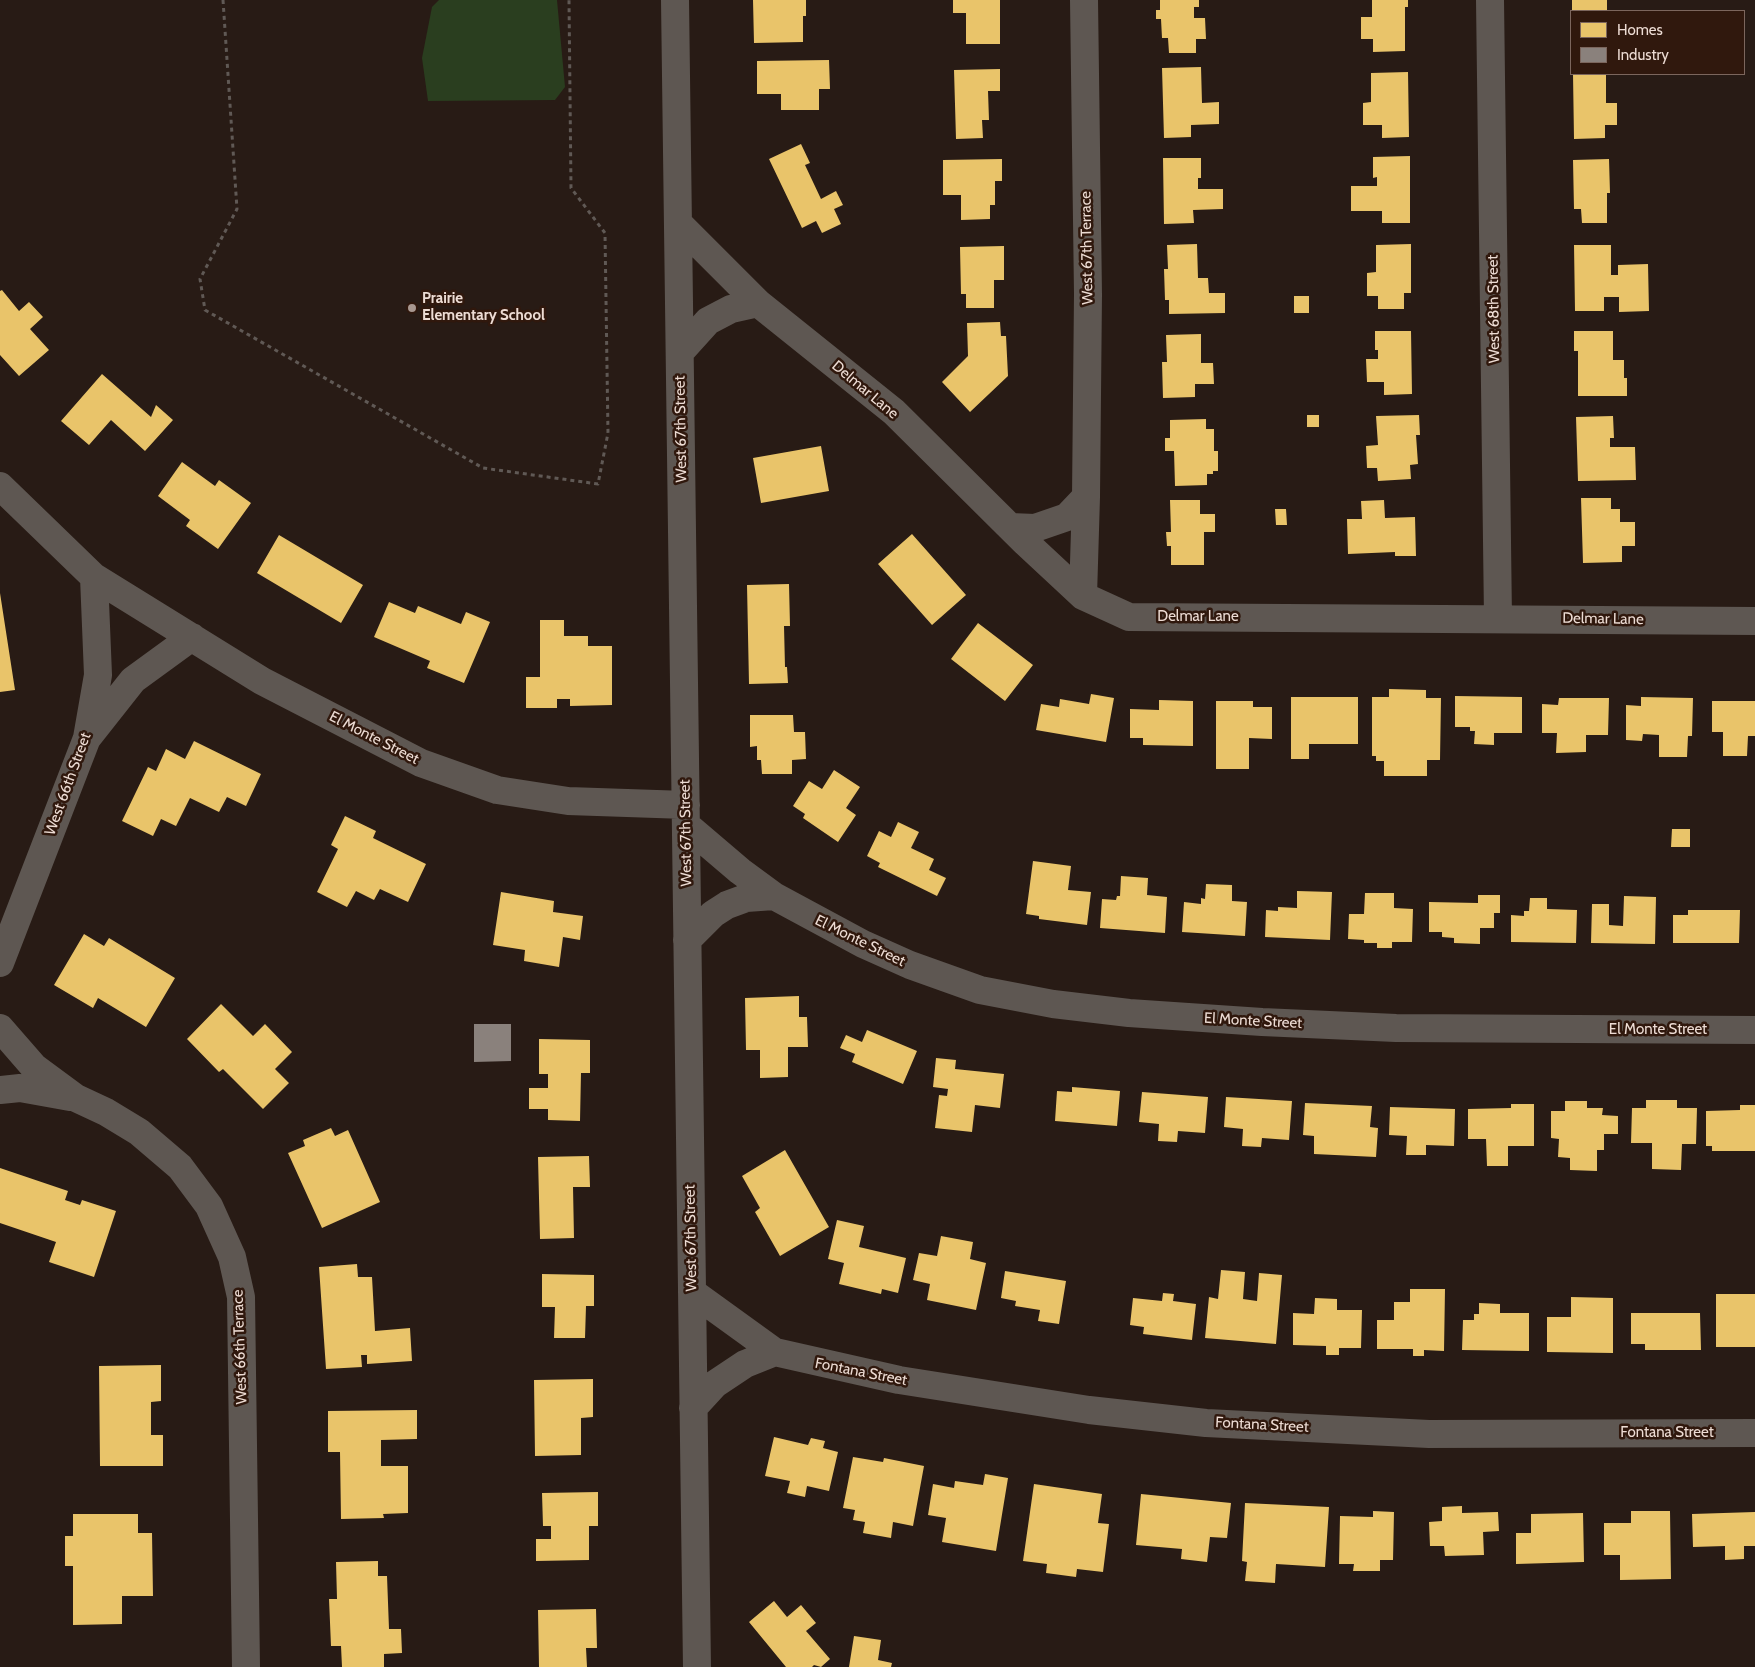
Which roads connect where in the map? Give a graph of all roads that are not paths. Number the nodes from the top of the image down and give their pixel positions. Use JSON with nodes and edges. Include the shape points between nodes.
{"nodes":[{"id":1,"x":675,"y":0,"type":"edge"},
{"id":2,"x":1084,"y":0,"type":"edge"},
{"id":3,"x":1490,"y":0,"type":"edge"},
{"id":4,"x":678,"y":223,"type":"junction"},
{"id":5,"x":758,"y":303,"type":"junction"},
{"id":6,"x":680,"y":352,"type":"junction"},
{"id":7,"x":0,"y":486,"type":"edge"},
{"id":8,"x":1086,"y":497,"type":"junction"},
{"id":9,"x":1010,"y":527,"type":"junction"},
{"id":10,"x":94,"y":577,"type":"junction"},
{"id":11,"x":1083,"y":596,"type":"junction"},
{"id":12,"x":1498,"y":618,"type":"junction"},
{"id":13,"x":1755,"y":621,"type":"edge"},
{"id":14,"x":192,"y":637,"type":"junction"},
{"id":15,"x":87,"y":738,"type":"junction"},
{"id":16,"x":686,"y":815,"type":"junction"},
{"id":17,"x":774,"y":896,"type":"junction"},
{"id":18,"x":688,"y":940,"type":"junction"},
{"id":19,"x":0,"y":963,"type":"edge"},
{"id":20,"x":0,"y":1028,"type":"edge"},
{"id":21,"x":1755,"y":1030,"type":"edge"},
{"id":22,"x":0,"y":1090,"type":"edge"},
{"id":23,"x":76,"y":1098,"type":"junction"},
{"id":24,"x":692,"y":1292,"type":"junction"},
{"id":25,"x":775,"y":1352,"type":"junction"},
{"id":26,"x":694,"y":1408,"type":"junction"},
{"id":27,"x":1755,"y":1433,"type":"edge"},
{"id":28,"x":246,"y":1667,"type":"edge"},
{"id":29,"x":697,"y":1667,"type":"edge"}],
"edges":[{"from":1,"to":4,"type":"street","name":"West 67th Street"},
{"from":2,"to":8,"type":"street","name":"West 67th Terrace","via":[[1088,294]]},
{"from":3,"to":12,"type":"street","name":"West 68th Street"},
{"from":4,"to":5,"type":"street","name":"Delmar Lane"},
{"from":4,"to":6,"type":"street","name":"West 67th Street"},
{"from":5,"to":6,"type":"street","via":[[731,309],[708,321]]},
{"from":5,"to":9,"type":"street","name":"Delmar Lane","via":[[894,412]]},
{"from":6,"to":16,"type":"street","name":"West 67th Street"},
{"from":7,"to":10,"type":"street"},
{"from":8,"to":9,"type":"street","via":[[1067,517],[1035,528]]},
{"from":8,"to":11,"type":"street","name":"West 67th Terrace"},
{"from":9,"to":11,"type":"street","name":"Delmar Lane"},
{"from":10,"to":14,"type":"street","name":"El Monte Street"},
{"from":10,"to":15,"type":"street","name":"West 66th Street","via":[[98,675]]},
{"from":11,"to":12,"type":"street","name":"Delmar Lane","via":[[1129,617]]},
{"from":12,"to":13,"type":"street","name":"Delmar Lane"},
{"from":14,"to":15,"type":"street","via":[[133,680]]},
{"from":14,"to":16,"type":"street","name":"El Monte Street","via":[[262,681],[421,762],[497,790]]},
{"from":15,"to":19,"type":"street","name":"West 66th Street"},
{"from":16,"to":17,"type":"street","name":"El Monte Street","via":[[740,871]]},
{"from":16,"to":18,"type":"street","name":"West 67th Street"},
{"from":17,"to":18,"type":"street","via":[[746,898],[727,905],[713,914]]},
{"from":17,"to":21,"type":"street","name":"El Monte Street","via":[[863,944],[910,965],[980,990],[1053,1004],[1129,1013],[1396,1028]]},
{"from":18,"to":24,"type":"street","name":"West 67th Street"},
{"from":20,"to":23,"type":"street","name":"West 66th Terrace","via":[[34,1067]]},
{"from":22,"to":23,"type":"street","name":"West 66th Terrace","via":[[20,1088]]},
{"from":23,"to":28,"type":"street","name":"West 66th Terrace","via":[[139,1132],[180,1167],[209,1206],[232,1257],[241,1297]]},
{"from":24,"to":25,"type":"street","name":"Fontana Street"},
{"from":24,"to":26,"type":"street","name":"West 67th Street"},
{"from":25,"to":26,"type":"street","via":[[745,1364],[715,1384]]},
{"from":25,"to":27,"type":"street","name":"Fontana Street","via":[[900,1380],[1089,1410],[1206,1422],[1429,1434]]},
{"from":26,"to":29,"type":"street","name":"West 67th Street"}]}
